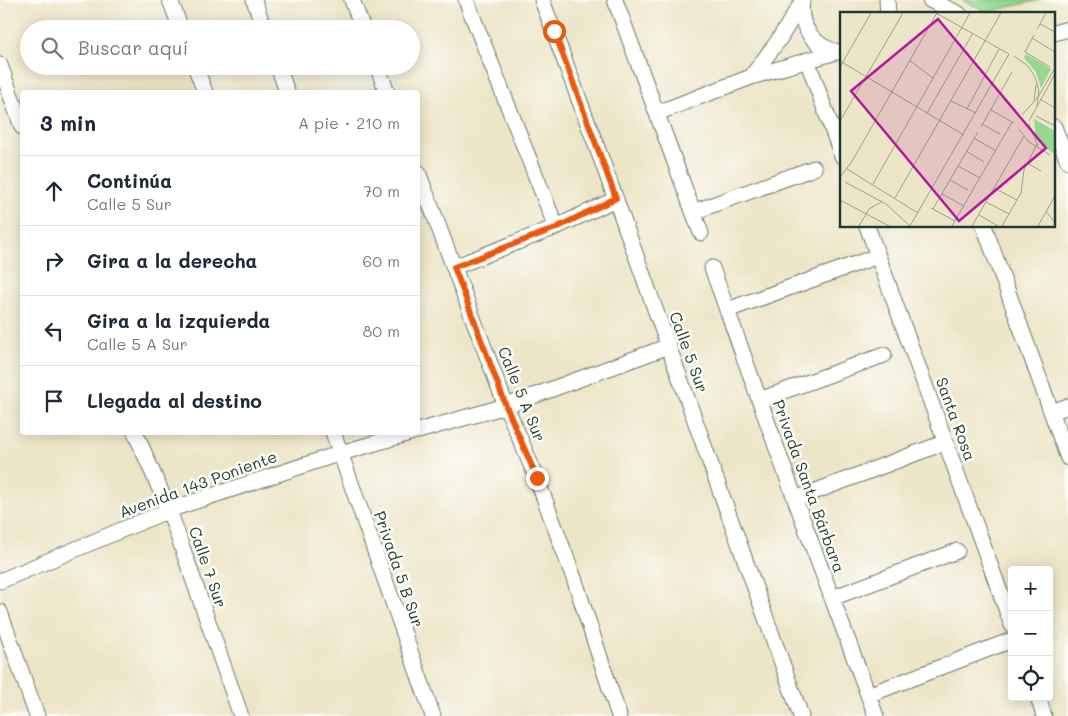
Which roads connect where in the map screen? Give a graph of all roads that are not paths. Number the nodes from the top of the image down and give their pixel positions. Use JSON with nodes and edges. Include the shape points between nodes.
{"nodes":[{"id":1,"x":170,"y":0,"type":"edge"},
{"id":2,"x":254,"y":0,"type":"edge"},
{"id":3,"x":352,"y":0,"type":"edge"},
{"id":4,"x":466,"y":0,"type":"edge"},
{"id":5,"x":542,"y":0,"type":"edge"},
{"id":6,"x":616,"y":0,"type":"edge"},
{"id":7,"x":930,"y":0,"type":"edge"},
{"id":8,"x":802,"y":2,"type":"edge"},
{"id":9,"x":955,"y":12,"type":"edge"},
{"id":10,"x":178,"y":20,"type":"edge"},
{"id":11,"x":261,"y":20,"type":"edge"},
{"id":12,"x":360,"y":20,"type":"edge"},
{"id":13,"x":1068,"y":29,"type":"edge"},
{"id":14,"x":1056,"y":33,"type":"edge"},
{"id":15,"x":839,"y":52,"type":"edge"},
{"id":16,"x":807,"y":60,"type":"junction"},
{"id":17,"x":0,"y":66,"type":"edge"},
{"id":18,"x":198,"y":75,"type":"edge"},
{"id":19,"x":281,"y":75,"type":"edge"},
{"id":20,"x":380,"y":75,"type":"edge"},
{"id":21,"x":751,"y":77,"type":"junction"},
{"id":22,"x":204,"y":90,"type":"edge"},
{"id":23,"x":286,"y":90,"type":"edge"},
{"id":24,"x":386,"y":90,"type":"edge"},
{"id":25,"x":657,"y":113,"type":"junction"},
{"id":26,"x":20,"y":121,"type":"edge"},
{"id":27,"x":1056,"y":131,"type":"edge"},
{"id":28,"x":840,"y":151,"type":"edge"},
{"id":29,"x":1067,"y":156,"type":"edge"},
{"id":30,"x":814,"y":168,"type":"dead end"},
{"id":31,"x":420,"y":177,"type":"edge"},
{"id":32,"x":616,"y":198,"type":"junction"},
{"id":33,"x":693,"y":212,"type":"junction"},
{"id":34,"x":556,"y":228,"type":"junction"},
{"id":35,"x":868,"y":228,"type":"edge"},
{"id":36,"x":985,"y":228,"type":"edge"},
{"id":37,"x":701,"y":233,"type":"dead end"},
{"id":38,"x":878,"y":256,"type":"junction"},
{"id":39,"x":454,"y":267,"type":"junction"},
{"id":40,"x":712,"y":268,"type":"dead end"},
{"id":41,"x":727,"y":310,"type":"junction"},
{"id":42,"x":669,"y":346,"type":"junction"},
{"id":43,"x":884,"y":355,"type":"dead end"},
{"id":44,"x":760,"y":400,"type":"junction"},
{"id":45,"x":506,"y":406,"type":"junction"},
{"id":46,"x":1068,"y":406,"type":"edge"},
{"id":47,"x":1052,"y":412,"type":"junction"},
{"id":48,"x":420,"y":430,"type":"edge"},
{"id":49,"x":135,"y":435,"type":"edge"},
{"id":50,"x":334,"y":435,"type":"edge"},
{"id":51,"x":403,"y":435,"type":"edge"},
{"id":52,"x":946,"y":442,"type":"junction"},
{"id":53,"x":341,"y":453,"type":"junction"},
{"id":54,"x":1068,"y":458,"type":"edge"},
{"id":55,"x":795,"y":499,"type":"junction"},
{"id":56,"x":169,"y":510,"type":"junction"},
{"id":57,"x":956,"y":552,"type":"dead end"},
{"id":58,"x":0,"y":582,"type":"edge"},
{"id":59,"x":832,"y":598,"type":"junction"},
{"id":60,"x":0,"y":612,"type":"edge"},
{"id":61,"x":1008,"y":614,"type":"edge"},
{"id":62,"x":1008,"y":642,"type":"edge"},
{"id":63,"x":868,"y":696,"type":"junction"},
{"id":64,"x":1039,"y":701,"type":"edge"},
{"id":65,"x":37,"y":716,"type":"edge"},
{"id":66,"x":240,"y":716,"type":"edge"},
{"id":67,"x":432,"y":716,"type":"edge"},
{"id":68,"x":619,"y":716,"type":"edge"},
{"id":69,"x":801,"y":716,"type":"edge"},
{"id":70,"x":876,"y":716,"type":"edge"},
{"id":71,"x":1044,"y":716,"type":"edge"}],
"edges":[{"from":1,"to":10,"type":"street"},
{"from":2,"to":11,"type":"street"},
{"from":3,"to":12,"type":"street"},
{"from":4,"to":34,"type":"street"},
{"from":5,"to":32,"type":"street","name":"Calle 5 Sur"},
{"from":6,"to":25,"type":"street"},
{"from":7,"to":9,"type":"street"},
{"from":8,"to":15,"type":"street","via":[[801,16],[809,34],[824,47]]},
{"from":8,"to":21,"type":"street"},
{"from":13,"to":14,"type":"street"},
{"from":15,"to":16,"type":"street"},
{"from":16,"to":21,"type":"street"},
{"from":16,"to":28,"type":"street"},
{"from":17,"to":26,"type":"street"},
{"from":18,"to":22,"type":"street"},
{"from":19,"to":23,"type":"street"},
{"from":20,"to":24,"type":"street"},
{"from":21,"to":25,"type":"street"},
{"from":25,"to":33,"type":"street"},
{"from":27,"to":29,"type":"street"},
{"from":30,"to":33,"type":"street"},
{"from":31,"to":39,"type":"street","name":"Calle 5 A Sur"},
{"from":32,"to":34,"type":"street"},
{"from":32,"to":42,"type":"street","name":"Calle 5 Sur"},
{"from":33,"to":37,"type":"street"},
{"from":34,"to":39,"type":"street"},
{"from":35,"to":38,"type":"street","name":"Santa Rosa"},
{"from":36,"to":47,"type":"street"},
{"from":38,"to":41,"type":"street"},
{"from":38,"to":52,"type":"street","name":"Santa Rosa"},
{"from":39,"to":45,"type":"street","name":"Calle 5 A Sur"},
{"from":40,"to":41,"type":"street","name":"Privada Santa Bárbara"},
{"from":41,"to":44,"type":"street","name":"Privada Santa Bárbara"},
{"from":42,"to":45,"type":"street"},
{"from":42,"to":69,"type":"street","name":"Calle 5 Sur"},
{"from":43,"to":44,"type":"street"},
{"from":44,"to":55,"type":"street","name":"Privada Santa Bárbara"},
{"from":45,"to":48,"type":"street"},
{"from":45,"to":68,"type":"street","name":"Calle 5 A Sur","via":[[537,478]]},
{"from":46,"to":47,"type":"street"},
{"from":47,"to":54,"type":"street"},
{"from":49,"to":56,"type":"street","name":"Calle 7 Sur"},
{"from":50,"to":53,"type":"street","name":"Privada 5 B Sur"},
{"from":51,"to":53,"type":"street","name":"Avenida 143 Poniente"},
{"from":52,"to":55,"type":"street"},
{"from":52,"to":61,"type":"street","name":"Santa Rosa"},
{"from":53,"to":56,"type":"street","name":"Avenida 143 Poniente"},
{"from":53,"to":67,"type":"street","name":"Privada 5 B Sur"},
{"from":55,"to":59,"type":"street","name":"Privada Santa Bárbara"},
{"from":56,"to":58,"type":"street","name":"Avenida 143 Poniente"},
{"from":56,"to":66,"type":"street","name":"Calle 7 Sur"},
{"from":57,"to":59,"type":"street"},
{"from":59,"to":63,"type":"street","name":"Privada Santa Bárbara"},
{"from":60,"to":65,"type":"street"},
{"from":62,"to":63,"type":"street"},
{"from":63,"to":70,"type":"street","name":"Privada Santa Bárbara"},
{"from":64,"to":71,"type":"street"}]}
